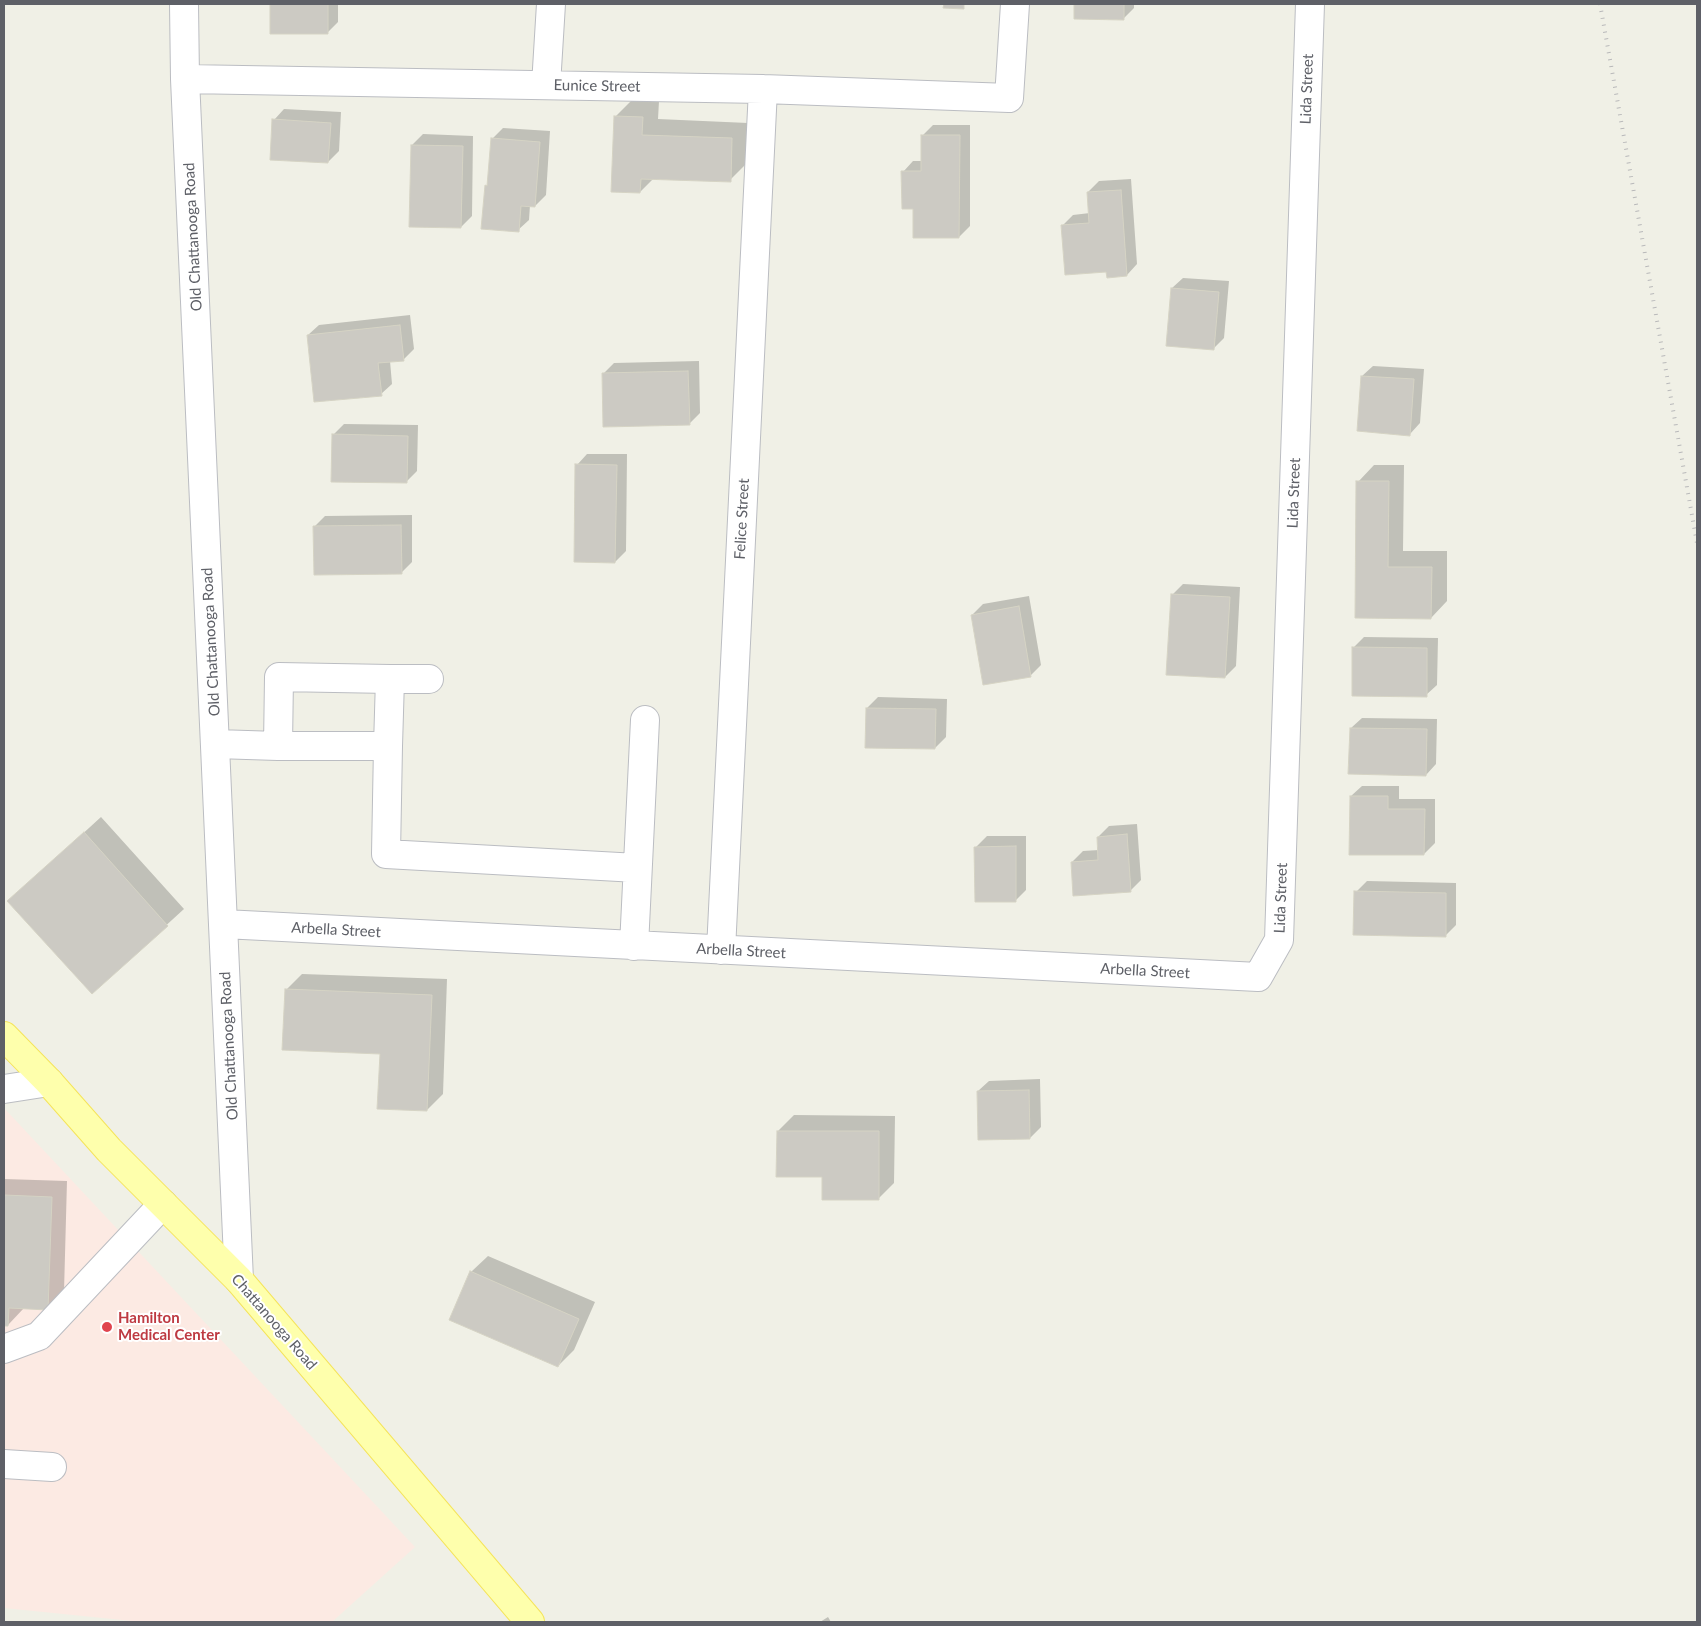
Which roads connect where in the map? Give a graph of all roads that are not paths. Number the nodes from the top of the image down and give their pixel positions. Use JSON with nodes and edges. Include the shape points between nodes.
{"nodes":[{"id":1,"x":184,"y":4,"type":"edge"},
{"id":2,"x":552,"y":4,"type":"edge"},
{"id":3,"x":1015,"y":4,"type":"edge"},
{"id":4,"x":1310,"y":4,"type":"edge"},
{"id":5,"x":185,"y":79,"type":"junction"},
{"id":6,"x":546,"y":85,"type":"junction"},
{"id":7,"x":763,"y":89,"type":"junction"},
{"id":8,"x":390,"y":679,"type":"junction"},
{"id":9,"x":429,"y":679,"type":"dead end"},
{"id":10,"x":645,"y":720,"type":"dead end"},
{"id":11,"x":216,"y":744,"type":"junction"},
{"id":12,"x":278,"y":746,"type":"junction"},
{"id":13,"x":388,"y":746,"type":"junction"},
{"id":14,"x":638,"y":868,"type":"junction"},
{"id":15,"x":224,"y":924,"type":"junction"},
{"id":16,"x":634,"y":946,"type":"junction"},
{"id":17,"x":721,"y":950,"type":"junction"},
{"id":18,"x":1258,"y":977,"type":"joint"},
{"id":19,"x":4,"y":1036,"type":"edge"},
{"id":20,"x":49,"y":1082,"type":"junction"},
{"id":21,"x":4,"y":1089,"type":"edge"},
{"id":22,"x":164,"y":1204,"type":"junction"},
{"id":23,"x":239,"y":1280,"type":"junction"},
{"id":24,"x":4,"y":1349,"type":"edge"},
{"id":25,"x":4,"y":1464,"type":"edge"},
{"id":26,"x":52,"y":1467,"type":"dead end"},
{"id":27,"x":530,"y":1622,"type":"edge"}],
"edges":[{"from":1,"to":5,"type":"street","name":"Old Chattanooga Road"},
{"from":2,"to":6,"type":"street"},
{"from":3,"to":7,"type":"street","name":"Eunice Street","via":[[1009,98]]},
{"from":4,"to":18,"type":"street","name":"Lida Street","via":[[1279,940]]},
{"from":5,"to":6,"type":"street","name":"Eunice Street"},
{"from":5,"to":11,"type":"street","name":"Old Chattanooga Road"},
{"from":6,"to":7,"type":"street","name":"Eunice Street"},
{"from":7,"to":17,"type":"street","name":"Felice Street"},
{"from":8,"to":9,"type":"street"},
{"from":8,"to":12,"type":"street","via":[[280,677]]},
{"from":8,"to":13,"type":"street"},
{"from":10,"to":14,"type":"street"},
{"from":11,"to":12,"type":"street"},
{"from":11,"to":15,"type":"street","name":"Old Chattanooga Road"},
{"from":12,"to":13,"type":"street"},
{"from":13,"to":14,"type":"street","via":[[386,854]]},
{"from":14,"to":16,"type":"street"},
{"from":15,"to":16,"type":"street","name":"Arbella Street"},
{"from":15,"to":23,"type":"street","name":"Old Chattanooga Road"},
{"from":16,"to":17,"type":"street","name":"Arbella Street"},
{"from":17,"to":18,"type":"street","name":"Arbella Street"},
{"from":19,"to":20,"type":"main road","name":"Chattanooga Road"},
{"from":20,"to":21,"type":"street"},
{"from":20,"to":22,"type":"main road","name":"Chattanooga Road","via":[[109,1150]]},
{"from":22,"to":23,"type":"main road","name":"Chattanooga Road"},
{"from":22,"to":24,"type":"street","via":[[39,1336]]},
{"from":23,"to":27,"type":"main road","name":"Chattanooga Road"},
{"from":25,"to":26,"type":"street"}]}
